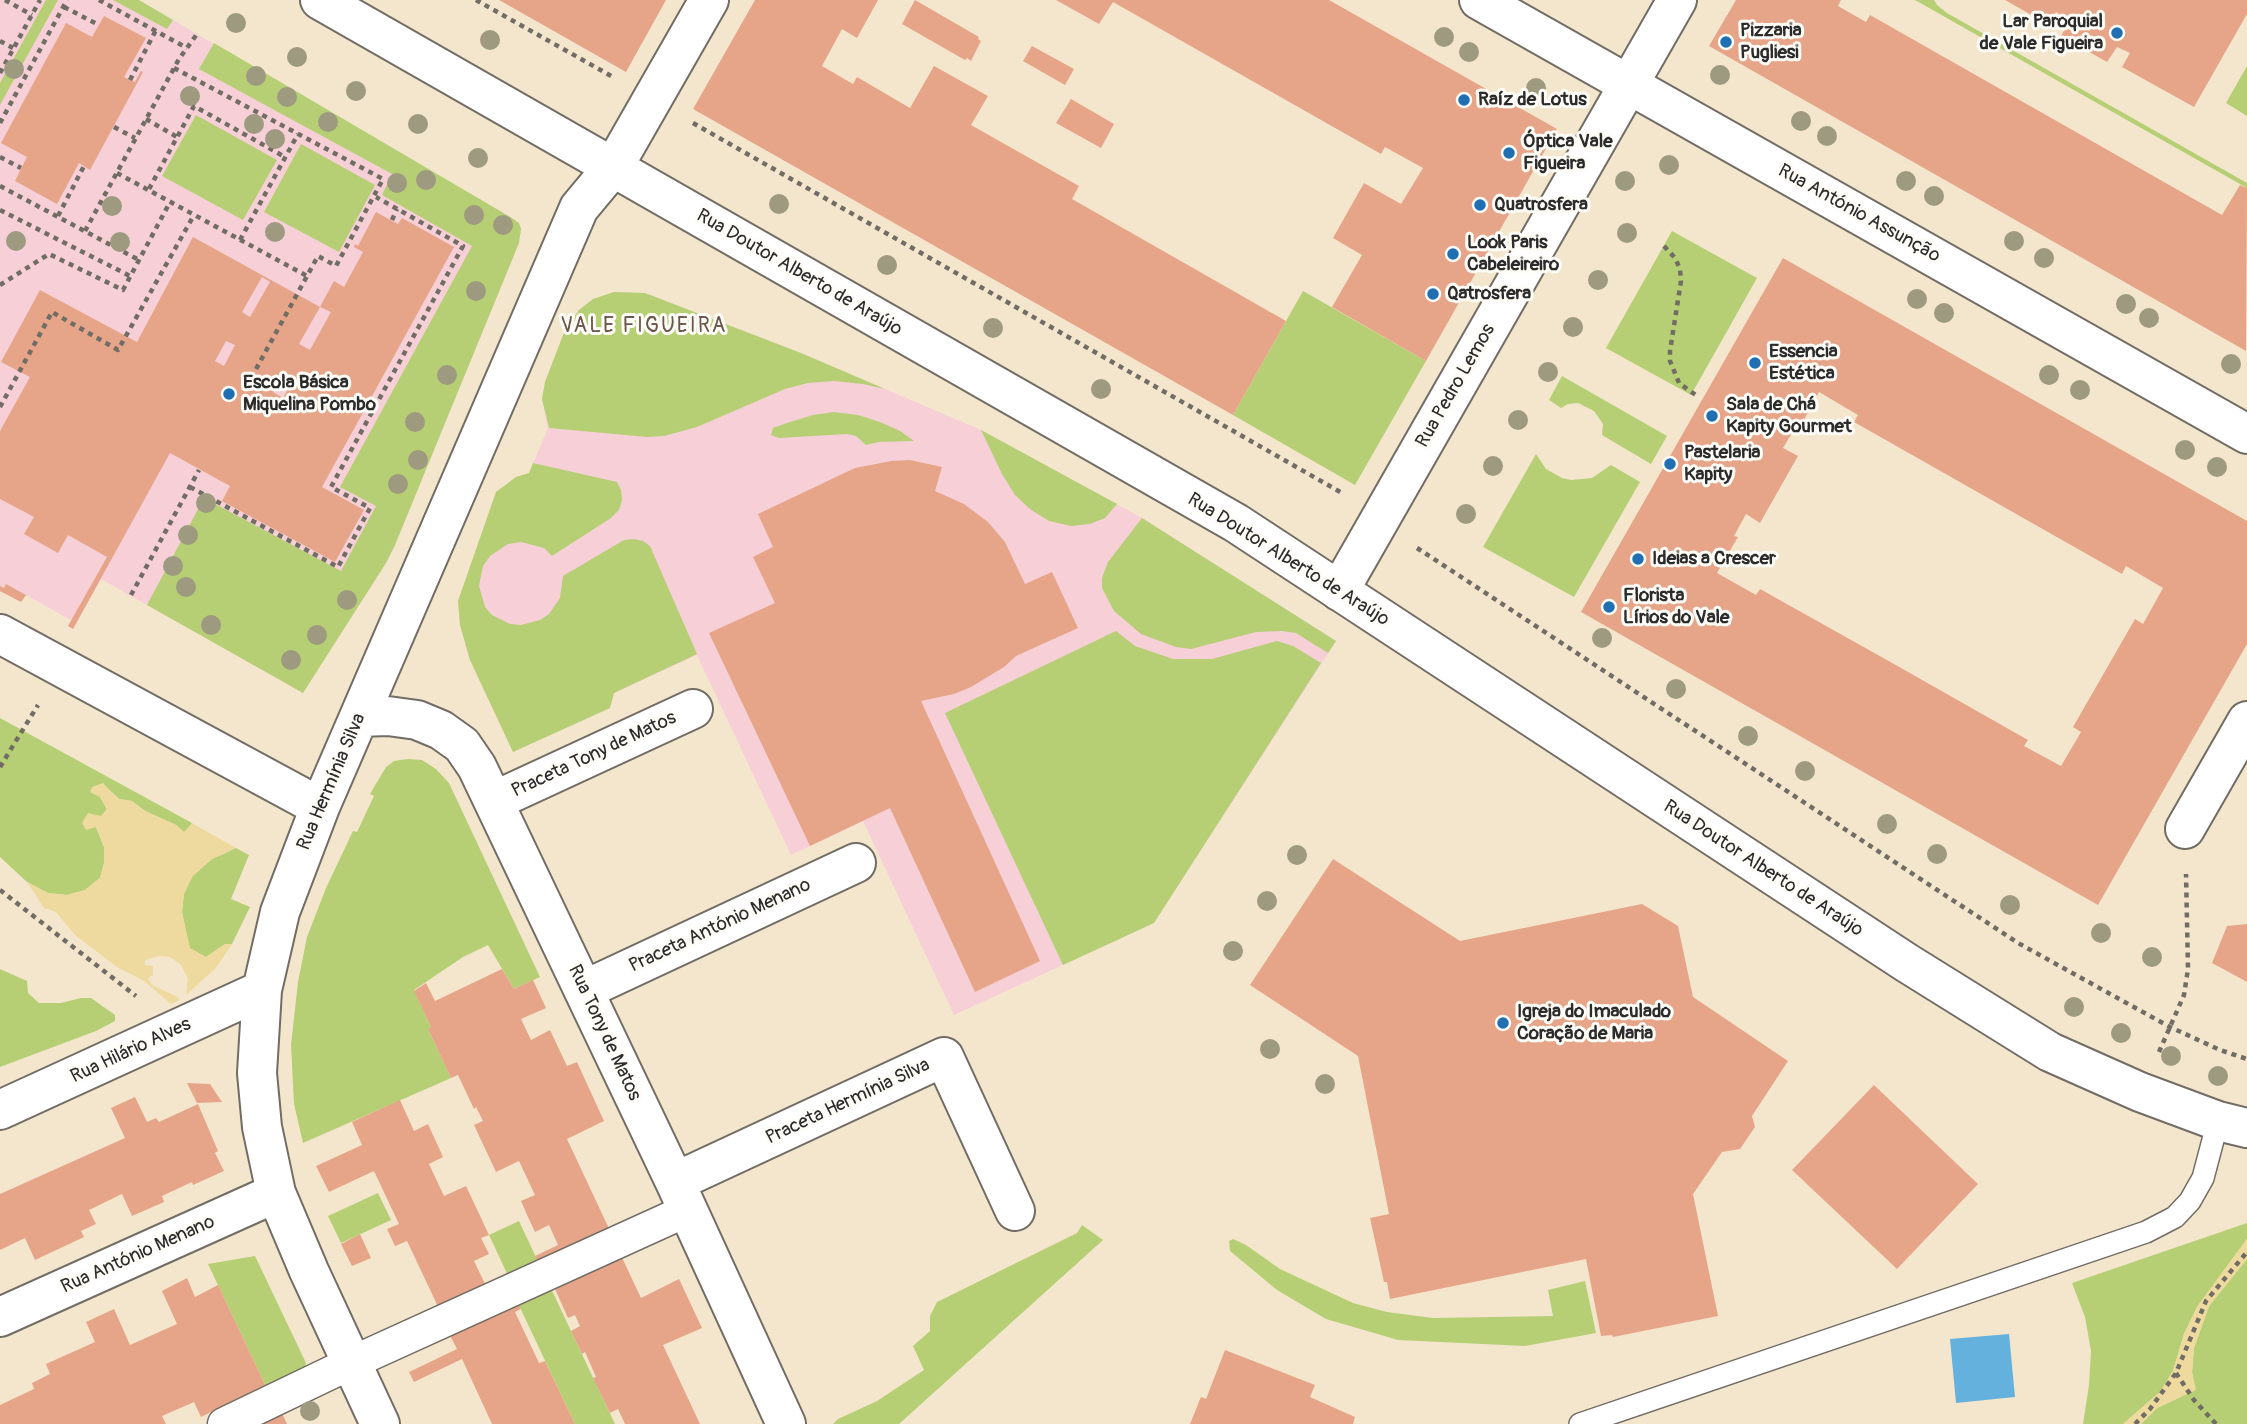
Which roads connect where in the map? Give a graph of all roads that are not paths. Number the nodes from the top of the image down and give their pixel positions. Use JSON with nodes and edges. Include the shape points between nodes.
{"nodes":[{"id":1,"x":320,"y":0,"type":"edge"},
{"id":2,"x":709,"y":0,"type":"edge"},
{"id":3,"x":1479,"y":0,"type":"edge"},
{"id":4,"x":1677,"y":0,"type":"edge"},
{"id":5,"x":1629,"y":85,"type":"junction"},
{"id":6,"x":614,"y":166,"type":"junction"},
{"id":7,"x":2244,"y":426,"type":"edge"},
{"id":8,"x":1339,"y":591,"type":"junction"},
{"id":9,"x":0,"y":634,"type":"edge"},
{"id":10,"x":693,"y":709,"type":"dead end"},
{"id":11,"x":359,"y":717,"type":"junction"},
{"id":12,"x":2247,"y":721,"type":"edge"},
{"id":13,"x":494,"y":802,"type":"junction"},
{"id":14,"x":320,"y":807,"type":"junction"},
{"id":15,"x":2185,"y":829,"type":"road end"},
{"id":16,"x":856,"y":863,"type":"dead end"},
{"id":17,"x":262,"y":990,"type":"junction"},
{"id":18,"x":584,"y":990,"type":"junction"},
{"id":19,"x":0,"y":1110,"type":"edge"},
{"id":20,"x":2233,"y":1124,"type":"edge"},
{"id":21,"x":276,"y":1193,"type":"junction"},
{"id":22,"x":682,"y":1196,"type":"junction"},
{"id":23,"x":1016,"y":1211,"type":"dead end"},
{"id":24,"x":0,"y":1317,"type":"edge"},
{"id":25,"x":351,"y":1363,"type":"junction"},
{"id":26,"x":224,"y":1424,"type":"edge"},
{"id":27,"x":380,"y":1424,"type":"edge"},
{"id":28,"x":786,"y":1424,"type":"edge"},
{"id":29,"x":1580,"y":1424,"type":"edge"}],
"edges":[{"from":1,"to":6,"type":"street","name":"Rua Doutor Alberto de Araújo"},
{"from":2,"to":6,"type":"street","name":"Rua Hermínia Silva"},
{"from":3,"to":5,"type":"street","name":"Rua António Assunção"},
{"from":4,"to":5,"type":"street","name":"Rua Pedro Lemos"},
{"from":5,"to":7,"type":"street","name":"Rua António Assunção"},
{"from":5,"to":8,"type":"street","name":"Rua Pedro Lemos"},
{"from":6,"to":8,"type":"street","name":"Rua Doutor Alberto de Araújo","via":[[1236,523]]},
{"from":6,"to":11,"type":"street","name":"Rua Hermínia Silva","via":[[579,208]]},
{"from":8,"to":20,"type":"street","name":"Rua Doutor Alberto de Araújo","via":[[2050,1052],[2140,1092]]},
{"from":9,"to":14,"type":"street"},
{"from":10,"to":13,"type":"street","name":"Praceta Tony de Matos"},
{"from":11,"to":13,"type":"street","name":"Rua Tony de Matos","via":[[417,720],[441,730],[462,745]]},
{"from":11,"to":14,"type":"street","name":"Rua Hermínia Silva"},
{"from":12,"to":15,"type":"street"},
{"from":13,"to":18,"type":"street","name":"Rua Tony de Matos"},
{"from":14,"to":17,"type":"street","name":"Rua Hermínia Silva","via":[[280,912]]},
{"from":16,"to":18,"type":"street","name":"Praceta António Menano"},
{"from":17,"to":19,"type":"street","name":"Rua Hilário Alves"},
{"from":17,"to":21,"type":"street","name":"Rua Hermínia Silva","via":[[257,1073],[262,1127]]},
{"from":18,"to":22,"type":"street","name":"Rua Tony de Matos"},
{"from":20,"to":29,"type":"lane","via":[[2190,1201],[2175,1217],[2146,1232]]},
{"from":21,"to":24,"type":"street","name":"Rua António Menano"},
{"from":21,"to":25,"type":"street","name":"Rua Hermínia Silva"},
{"from":22,"to":23,"type":"street","name":"Praceta Hermínia Silva","via":[[944,1057]]},
{"from":22,"to":25,"type":"street"},
{"from":22,"to":28,"type":"street","name":"Rua Tony de Matos"},
{"from":25,"to":26,"type":"street"},
{"from":25,"to":27,"type":"street","name":"Rua Hermínia Silva"}]}
